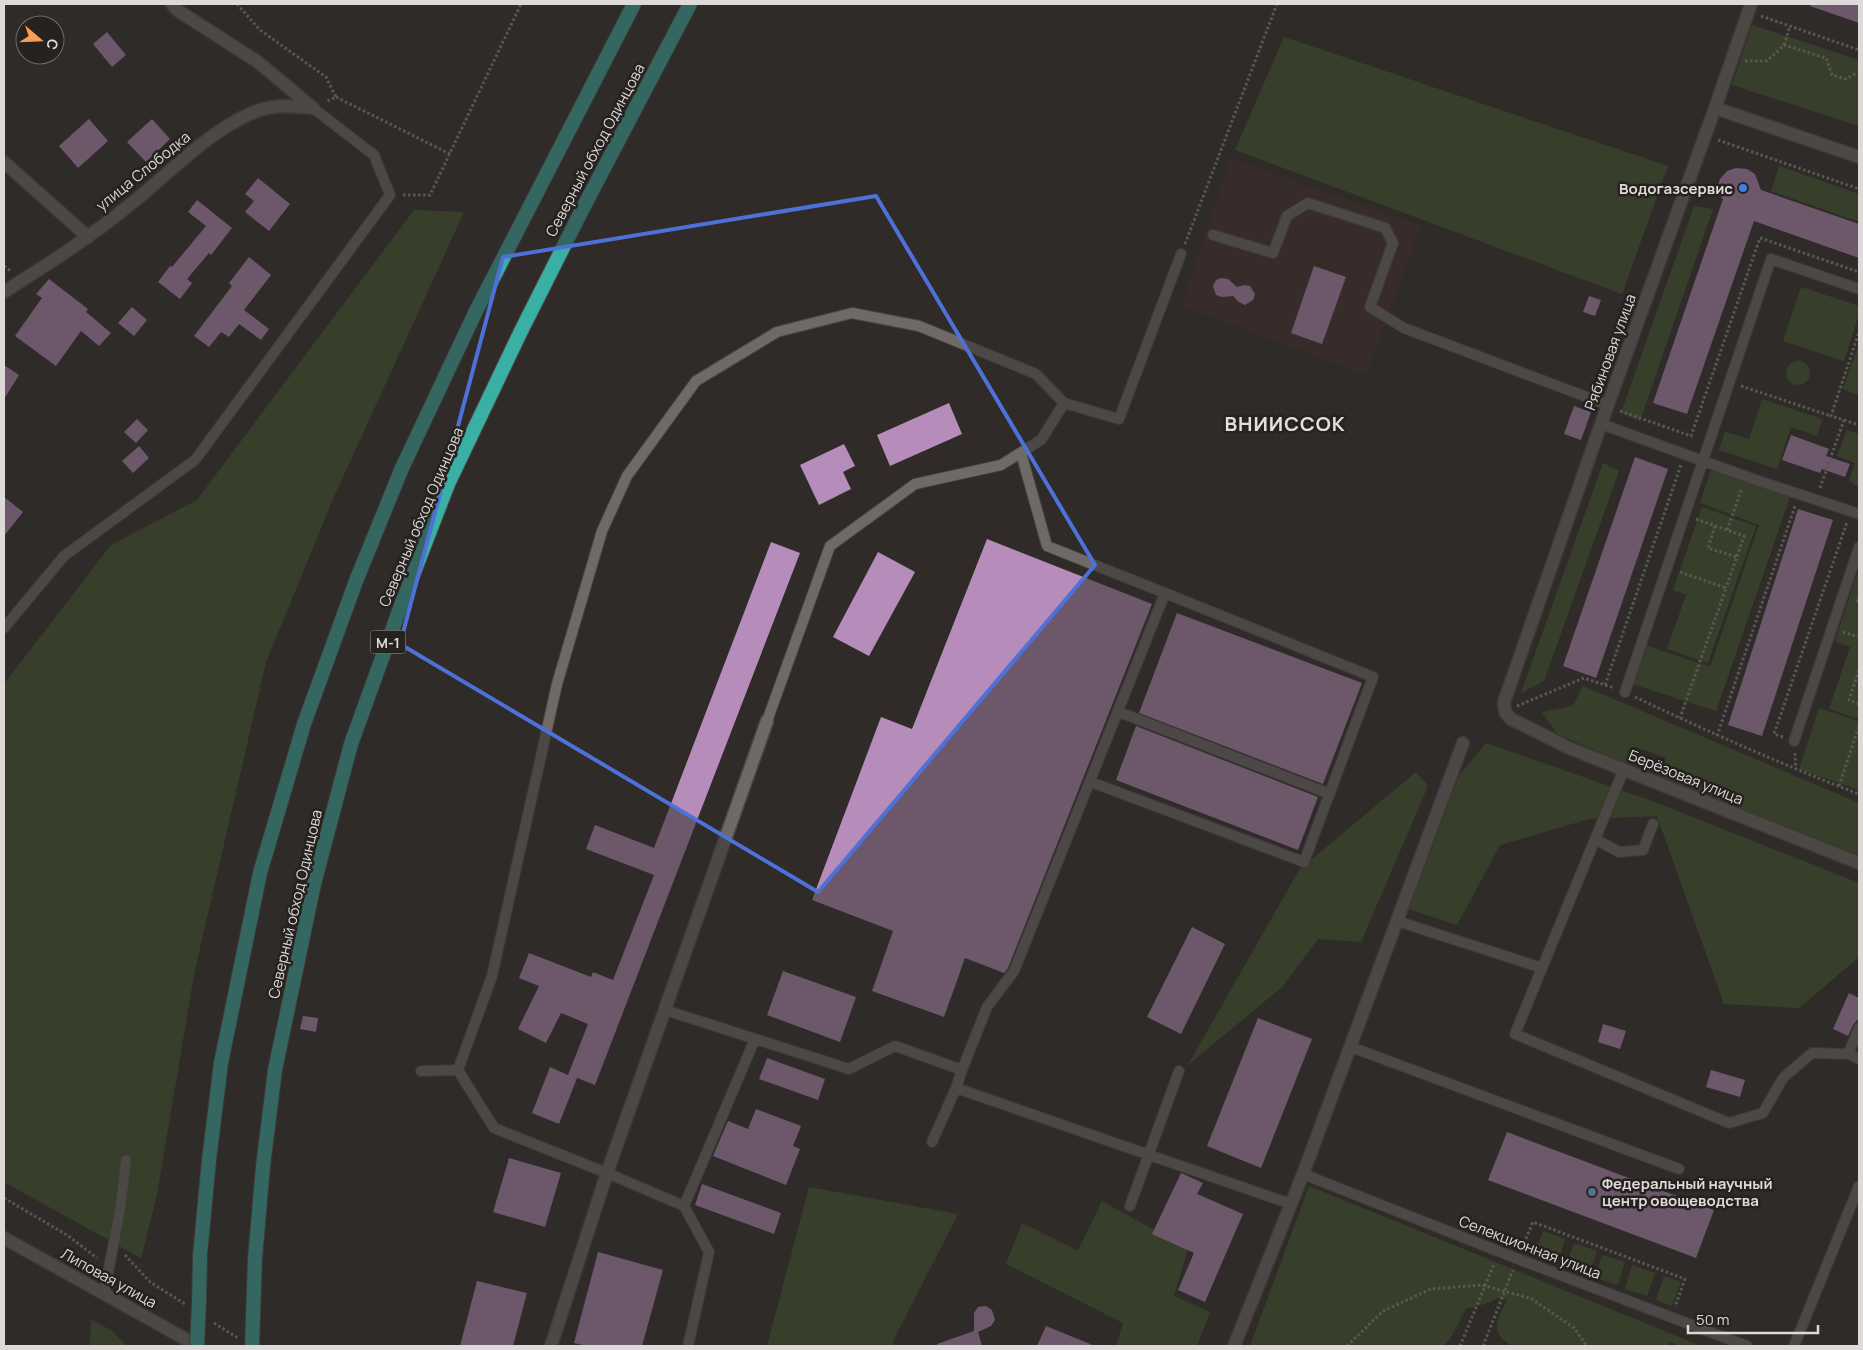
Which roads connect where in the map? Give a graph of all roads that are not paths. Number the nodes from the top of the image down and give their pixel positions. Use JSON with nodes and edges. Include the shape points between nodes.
{"nodes":[{"id":1,"x":172,"y":4,"type":"edge"},
{"id":2,"x":634,"y":4,"type":"edge"},
{"id":3,"x":690,"y":4,"type":"edge"},
{"id":4,"x":1750,"y":8,"type":"edge"},
{"id":5,"x":313,"y":108,"type":"junction"},
{"id":6,"x":1715,"y":108,"type":"junction"},
{"id":7,"x":1859,"y":157,"type":"edge"},
{"id":8,"x":4,"y":162,"type":"edge"},
{"id":9,"x":1213,"y":235,"type":"dead end"},
{"id":10,"x":88,"y":237,"type":"junction"},
{"id":11,"x":1181,"y":254,"type":"road end"},
{"id":12,"x":1859,"y":289,"type":"edge"},
{"id":13,"x":4,"y":292,"type":"edge"},
{"id":14,"x":1064,"y":403,"type":"junction"},
{"id":15,"x":1608,"y":405,"type":"junction"},
{"id":16,"x":1601,"y":424,"type":"junction"},
{"id":17,"x":1021,"y":452,"type":"junction"},
{"id":18,"x":1703,"y":461,"type":"junction"},
{"id":19,"x":1856,"y":518,"type":"edge"},
{"id":20,"x":1859,"y":548,"type":"edge"},
{"id":21,"x":1165,"y":593,"type":"junction"},
{"id":22,"x":4,"y":628,"type":"edge"},
{"id":23,"x":1624,"y":692,"type":"road end"},
{"id":24,"x":1119,"y":712,"type":"junction"},
{"id":25,"x":1505,"y":712,"type":"joint"},
{"id":26,"x":767,"y":721,"type":"joint"},
{"id":27,"x":1794,"y":741,"type":"road end"},
{"id":28,"x":1463,"y":743,"type":"dead end"},
{"id":29,"x":1624,"y":769,"type":"junction"},
{"id":30,"x":1091,"y":782,"type":"junction"},
{"id":31,"x":1330,"y":794,"type":"junction"},
{"id":32,"x":1653,"y":824,"type":"dead end"},
{"id":33,"x":1595,"y":839,"type":"junction"},
{"id":34,"x":1859,"y":863,"type":"edge"},
{"id":35,"x":1397,"y":921,"type":"junction"},
{"id":36,"x":1542,"y":968,"type":"junction"},
{"id":37,"x":665,"y":1010,"type":"junction"},
{"id":38,"x":1859,"y":1028,"type":"edge"},
{"id":39,"x":755,"y":1039,"type":"junction"},
{"id":40,"x":1351,"y":1047,"type":"junction"},
{"id":41,"x":1848,"y":1054,"type":"junction"},
{"id":42,"x":1859,"y":1059,"type":"edge"},
{"id":43,"x":458,"y":1070,"type":"junction"},
{"id":44,"x":962,"y":1070,"type":"junction"},
{"id":45,"x":421,"y":1071,"type":"dead end"},
{"id":46,"x":1179,"y":1071,"type":"dead end"},
{"id":47,"x":956,"y":1088,"type":"junction"},
{"id":48,"x":932,"y":1142,"type":"dead end"},
{"id":49,"x":1149,"y":1154,"type":"junction"},
{"id":50,"x":126,"y":1160,"type":"dead end"},
{"id":51,"x":1679,"y":1169,"type":"dead end"},
{"id":52,"x":607,"y":1172,"type":"junction"},
{"id":53,"x":1303,"y":1174,"type":"junction"},
{"id":54,"x":1859,"y":1186,"type":"edge"},
{"id":55,"x":1291,"y":1204,"type":"junction"},
{"id":56,"x":684,"y":1206,"type":"junction"},
{"id":57,"x":1130,"y":1206,"type":"dead end"},
{"id":58,"x":4,"y":1238,"type":"edge"},
{"id":59,"x":104,"y":1294,"type":"junction"},
{"id":60,"x":249,"y":1340,"type":"edge"},
{"id":61,"x":198,"y":1346,"type":"edge"},
{"id":62,"x":552,"y":1346,"type":"edge"},
{"id":63,"x":688,"y":1346,"type":"edge"},
{"id":64,"x":1234,"y":1346,"type":"edge"},
{"id":65,"x":1747,"y":1346,"type":"edge"},
{"id":66,"x":1794,"y":1346,"type":"edge"}],
"edges":[{"from":1,"to":5,"type":"street","via":[[258,62]]},
{"from":2,"to":61,"type":"highway","name":"Северный обход Одинцова","bridge":true,"via":[[476,311],[402,468],[356,581],[304,724],[260,873],[221,1063],[200,1256],[196,1306]]},
{"from":3,"to":60,"type":"highway","name":"Северный обход Одинцова","number":"М-1","via":[[564,244],[448,484],[351,744],[314,884],[275,1070],[263,1166]]},
{"from":4,"to":6,"type":"street","name":"Рябиновая улица"},
{"from":5,"to":10,"type":"street","name":"улица Слободка","via":[[279,105],[222,128]]},
{"from":5,"to":22,"type":"lane","via":[[374,155],[390,195],[195,460],[64,556]]},
{"from":6,"to":7,"type":"street"},
{"from":6,"to":15,"type":"street","name":"Рябиновая улица"},
{"from":8,"to":10,"type":"street"},
{"from":9,"to":15,"type":"lane","via":[[1273,253],[1287,216],[1308,203],[1385,228],[1393,243],[1370,307],[1404,328]]},
{"from":10,"to":13,"type":"street","name":"улица Слободка"},
{"from":11,"to":14,"type":"lane","via":[[1119,419]]},
{"from":12,"to":18,"type":"lane","via":[[1771,259]]},
{"from":14,"to":17,"type":"lane","via":[[1041,440]]},
{"from":14,"to":43,"type":"lane","via":[[1036,374],[919,326],[852,313],[777,332],[696,381],[628,476],[602,531],[557,684],[492,976]]},
{"from":15,"to":16,"type":"street","name":"Рябиновая улица"},
{"from":16,"to":18,"type":"lane"},
{"from":16,"to":25,"type":"street","name":"Рябиновая улица","via":[[1504,702]]},
{"from":17,"to":21,"type":"lane","via":[[1047,546]]},
{"from":17,"to":26,"type":"lane","via":[[1001,465],[915,484],[830,546]]},
{"from":18,"to":19,"type":"lane","via":[[1816,500]]},
{"from":18,"to":23,"type":"lane"},
{"from":20,"to":27,"type":"lane"},
{"from":21,"to":24,"type":"lane"},
{"from":21,"to":31,"type":"lane","via":[[1374,677]]},
{"from":24,"to":30,"type":"lane"},
{"from":24,"to":31,"type":"lane"},
{"from":25,"to":29,"type":"street","name":"Берёзовая улица","via":[[1511,719],[1570,748]]},
{"from":26,"to":37,"type":"street"},
{"from":28,"to":35,"type":"street"},
{"from":29,"to":33,"type":"lane"},
{"from":29,"to":34,"type":"street","name":"Берёзовая улица"},
{"from":30,"to":31,"type":"lane","via":[[1304,862]]},
{"from":30,"to":44,"type":"lane","via":[[1014,971],[987,1007]]},
{"from":32,"to":33,"type":"lane","via":[[1642,850],[1619,852]]},
{"from":33,"to":36,"type":"lane"},
{"from":35,"to":36,"type":"lane"},
{"from":35,"to":40,"type":"street"},
{"from":36,"to":41,"type":"lane","via":[[1515,1034],[1729,1123],[1764,1113],[1783,1078],[1812,1053]]},
{"from":37,"to":39,"type":"lane"},
{"from":37,"to":52,"type":"street"},
{"from":38,"to":41,"type":"lane"},
{"from":39,"to":44,"type":"lane","via":[[849,1069],[895,1046]]},
{"from":39,"to":56,"type":"lane"},
{"from":40,"to":51,"type":"lane"},
{"from":40,"to":53,"type":"street"},
{"from":41,"to":42,"type":"lane"},
{"from":43,"to":45,"type":"lane"},
{"from":43,"to":52,"type":"lane","via":[[494,1128]]},
{"from":44,"to":47,"type":"lane"},
{"from":46,"to":49,"type":"lane"},
{"from":47,"to":48,"type":"lane"},
{"from":47,"to":49,"type":"lane"},
{"from":49,"to":55,"type":"lane"},
{"from":49,"to":57,"type":"lane"},
{"from":50,"to":59,"type":"lane"},
{"from":52,"to":56,"type":"lane"},
{"from":52,"to":62,"type":"street"},
{"from":53,"to":55,"type":"street"},
{"from":53,"to":65,"type":"lane","name":"Селекционная улица"},
{"from":54,"to":66,"type":"lane"},
{"from":55,"to":64,"type":"street"},
{"from":56,"to":63,"type":"lane","via":[[709,1252]]},
{"from":58,"to":59,"type":"street","name":"Липовая улица"},
{"from":59,"to":61,"type":"street","name":"Липовая улица"}]}
